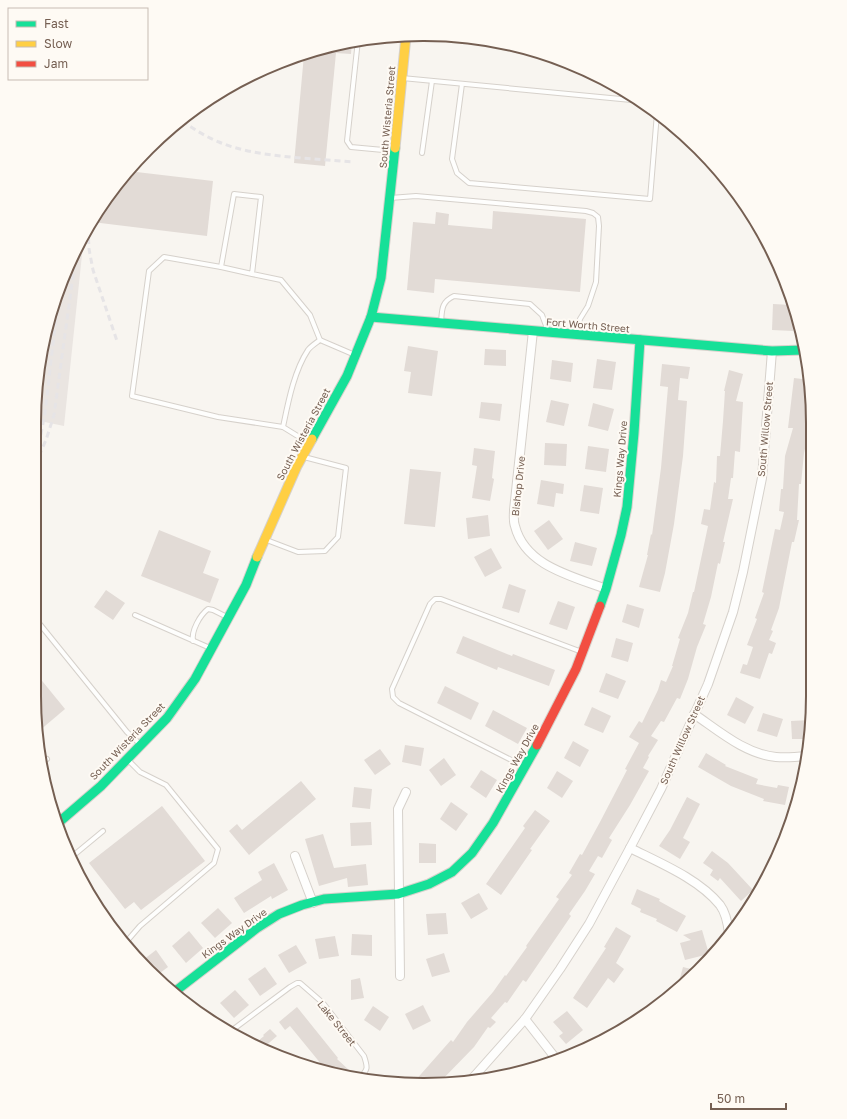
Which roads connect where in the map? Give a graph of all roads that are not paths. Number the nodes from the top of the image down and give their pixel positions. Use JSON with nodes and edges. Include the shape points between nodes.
{"nodes":[{"id":1,"x":405,"y":42,"type":"edge"},
{"id":2,"x":357,"y":47,"type":"edge"},
{"id":3,"x":402,"y":78,"type":"junction"},
{"id":4,"x":432,"y":81,"type":"junction"},
{"id":5,"x":462,"y":84,"type":"junction"},
{"id":6,"x":627,"y":100,"type":"edge"},
{"id":7,"x":656,"y":120,"type":"edge"},
{"id":8,"x":395,"y":151,"type":"junction"},
{"id":9,"x":422,"y":153,"type":"dead end"},
{"id":10,"x":390,"y":198,"type":"junction"},
{"id":11,"x":221,"y":267,"type":"junction"},
{"id":12,"x":252,"y":274,"type":"junction"},
{"id":13,"x":371,"y":317,"type":"junction"},
{"id":14,"x":441,"y":323,"type":"junction"},
{"id":15,"x":533,"y":331,"type":"junction"},
{"id":16,"x":549,"y":332,"type":"junction"},
{"id":17,"x":577,"y":335,"type":"junction"},
{"id":18,"x":320,"y":340,"type":"junction"},
{"id":19,"x":640,"y":340,"type":"junction"},
{"id":20,"x":799,"y":350,"type":"edge"},
{"id":21,"x":772,"y":351,"type":"junction"},
{"id":22,"x":356,"y":355,"type":"junction"},
{"id":23,"x":283,"y":427,"type":"junction"},
{"id":24,"x":310,"y":443,"type":"junction"},
{"id":25,"x":302,"y":456,"type":"junction"},
{"id":26,"x":264,"y":539,"type":"junction"},
{"id":27,"x":606,"y":589,"type":"junction"},
{"id":28,"x":135,"y":615,"type":"dead end"},
{"id":29,"x":228,"y":618,"type":"junction"},
{"id":30,"x":41,"y":626,"type":"edge"},
{"id":31,"x":193,"y":641,"type":"junction"},
{"id":32,"x":211,"y":648,"type":"junction"},
{"id":33,"x":582,"y":652,"type":"junction"},
{"id":34,"x":694,"y":714,"type":"junction"},
{"id":35,"x":141,"y":745,"type":"junction"},
{"id":36,"x":801,"y":756,"type":"edge"},
{"id":37,"x":128,"y":760,"type":"junction"},
{"id":38,"x":526,"y":767,"type":"junction"},
{"id":39,"x":406,"y":792,"type":"dead end"},
{"id":40,"x":62,"y":820,"type":"edge"},
{"id":41,"x":103,"y":831,"type":"dead end"},
{"id":42,"x":630,"y":848,"type":"junction"},
{"id":43,"x":75,"y":854,"type":"edge"},
{"id":44,"x":295,"y":856,"type":"dead end"},
{"id":45,"x":398,"y":894,"type":"junction"},
{"id":46,"x":313,"y":903,"type":"junction"},
{"id":47,"x":728,"y":926,"type":"edge"},
{"id":48,"x":129,"y":940,"type":"edge"},
{"id":49,"x":400,"y":976,"type":"dead end"},
{"id":50,"x":178,"y":988,"type":"edge"},
{"id":51,"x":525,"y":1019,"type":"junction"},
{"id":52,"x":234,"y":1028,"type":"edge"},
{"id":53,"x":553,"y":1055,"type":"edge"},
{"id":54,"x":365,"y":1073,"type":"edge"},
{"id":55,"x":476,"y":1075,"type":"edge"}],
"edges":[{"from":1,"to":3,"type":"street","name":"South Wisteria Street"},
{"from":2,"to":8,"type":"lane","via":[[347,141],[351,147]]},
{"from":3,"to":4,"type":"lane"},
{"from":3,"to":8,"type":"street","name":"South Wisteria Street"},
{"from":4,"to":5,"type":"lane"},
{"from":4,"to":9,"type":"lane"},
{"from":5,"to":6,"type":"lane"},
{"from":5,"to":7,"type":"lane","via":[[452,159],[457,173],[469,183],[650,199]]},
{"from":8,"to":10,"type":"street","name":"South Wisteria Street"},
{"from":10,"to":13,"type":"street","name":"South Wisteria Street","via":[[381,278]]},
{"from":10,"to":17,"type":"lane","via":[[416,196],[593,213],[598,217],[600,226],[596,282],[588,306],[580,319]]},
{"from":11,"to":12,"type":"lane"},
{"from":11,"to":12,"type":"lane","via":[[234,194],[261,197]]},
{"from":11,"to":23,"type":"lane","via":[[164,257],[149,271],[132,396],[218,417]]},
{"from":12,"to":18,"type":"lane","via":[[281,280],[310,315]]},
{"from":13,"to":14,"type":"street","name":"Fort Worth Street"},
{"from":13,"to":22,"type":"street","name":"South Wisteria Street"},
{"from":14,"to":15,"type":"street","name":"Fort Worth Street"},
{"from":14,"to":16,"type":"lane","via":[[446,300],[454,296],[530,304],[542,315]]},
{"from":15,"to":16,"type":"street","name":"Fort Worth Street"},
{"from":15,"to":27,"type":"street","name":"Bishop Drive","via":[[514,525],[528,552],[539,560],[558,571]]},
{"from":16,"to":17,"type":"street","name":"Fort Worth Street"},
{"from":17,"to":19,"type":"street","name":"Fort Worth Street"},
{"from":18,"to":22,"type":"lane"},
{"from":18,"to":23,"type":"lane","via":[[309,349],[300,364]]},
{"from":19,"to":21,"type":"street","name":"Fort Worth Street"},
{"from":19,"to":27,"type":"street","name":"Kings Way Drive","via":[[627,507]]},
{"from":20,"to":21,"type":"street","name":"Fort Worth Street"},
{"from":21,"to":34,"type":"street","name":"South Willow Street","via":[[762,478],[743,572],[733,612],[708,684]]},
{"from":22,"to":24,"type":"street","name":"South Wisteria Street"},
{"from":23,"to":24,"type":"lane"},
{"from":24,"to":25,"type":"street","name":"South Wisteria Street"},
{"from":25,"to":26,"type":"street","name":"South Wisteria Street"},
{"from":25,"to":26,"type":"lane","via":[[346,468],[338,537],[325,552],[298,552]]},
{"from":26,"to":29,"type":"street","name":"South Wisteria Street","via":[[246,585]]},
{"from":27,"to":33,"type":"street","name":"Kings Way Drive"},
{"from":28,"to":31,"type":"lane"},
{"from":29,"to":31,"type":"lane","via":[[208,609],[203,613],[193,632]]},
{"from":29,"to":32,"type":"street","name":"South Wisteria Street"},
{"from":30,"to":35,"type":"lane","via":[[127,732]]},
{"from":31,"to":32,"type":"lane"},
{"from":32,"to":35,"type":"street","name":"South Wisteria Street","via":[[195,679],[167,718]]},
{"from":33,"to":38,"type":"street","name":"Kings Way Drive","via":[[576,669]]},
{"from":33,"to":38,"type":"lane","via":[[441,599],[435,599],[430,604],[392,689],[393,696],[399,703]]},
{"from":34,"to":36,"type":"street","via":[[748,749],[776,757]]},
{"from":34,"to":42,"type":"street","name":"South Willow Street","via":[[661,790]]},
{"from":35,"to":37,"type":"street","name":"South Wisteria Street"},
{"from":37,"to":40,"type":"street","name":"South Wisteria Street"},
{"from":37,"to":48,"type":"lane","via":[[140,772],[166,785],[218,849],[214,863],[140,926]]},
{"from":38,"to":45,"type":"street","name":"Kings Way Drive","via":[[472,853],[452,872],[429,884]]},
{"from":39,"to":45,"type":"street","via":[[398,808]]},
{"from":41,"to":43,"type":"lane"},
{"from":42,"to":47,"type":"street","via":[[684,876],[708,892],[721,906]]},
{"from":42,"to":51,"type":"street","name":"South Willow Street","via":[[589,924]]},
{"from":44,"to":46,"type":"street"},
{"from":45,"to":46,"type":"street","name":"Kings Way Drive","via":[[324,899]]},
{"from":45,"to":49,"type":"street"},
{"from":46,"to":50,"type":"street","name":"Kings Way Drive","via":[[279,914]]},
{"from":51,"to":53,"type":"street"},
{"from":51,"to":55,"type":"street","name":"South Willow Street"},
{"from":52,"to":54,"type":"lane","name":"Lake Street","via":[[290,987],[300,983],[323,1003],[364,1056],[367,1066]]}]}
